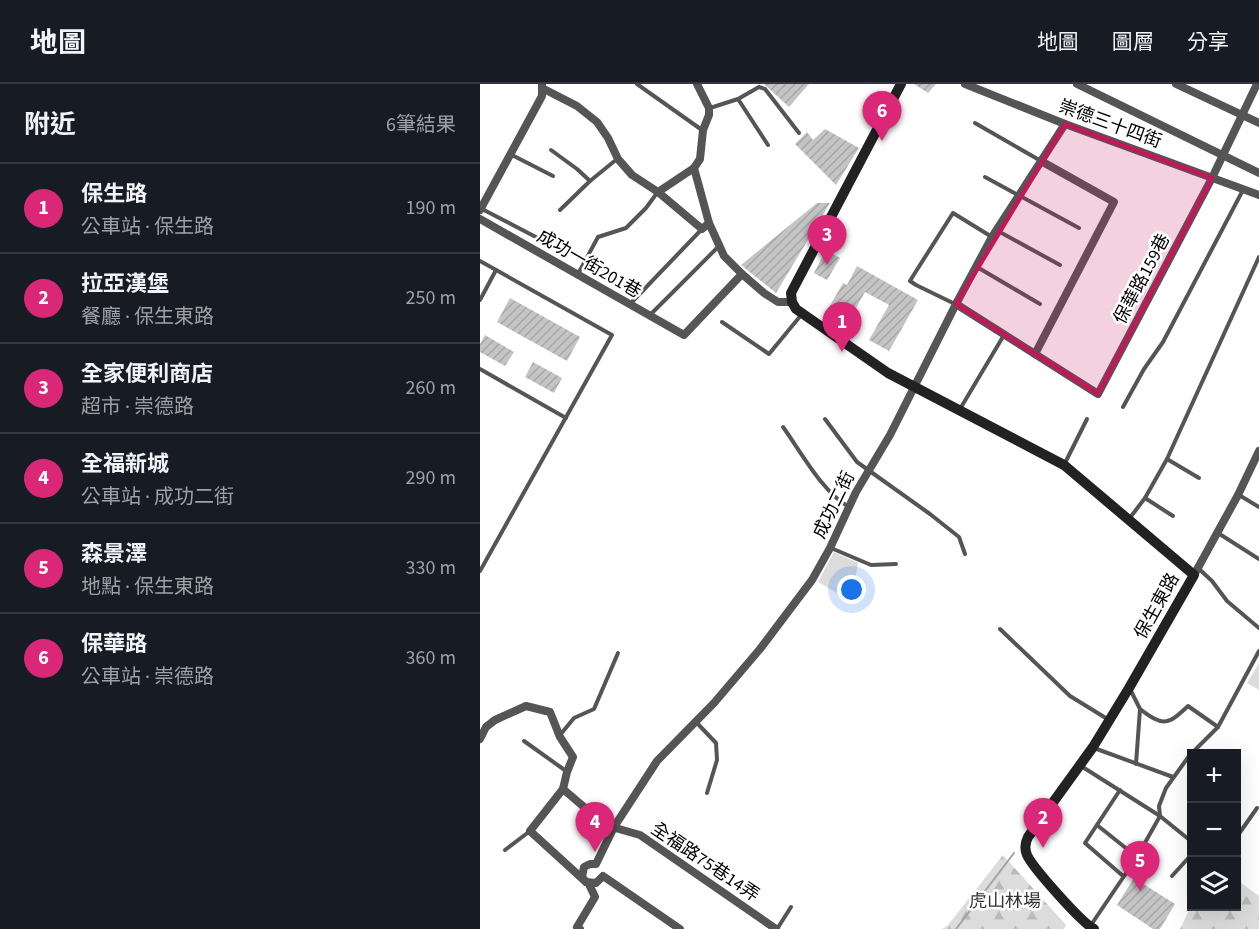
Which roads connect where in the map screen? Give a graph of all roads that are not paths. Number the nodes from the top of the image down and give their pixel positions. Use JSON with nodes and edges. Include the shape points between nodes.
{"nodes":[{"id":1,"x":637,"y":84,"type":"edge"},
{"id":2,"x":697,"y":84,"type":"edge"},
{"id":3,"x":901,"y":84,"type":"edge"},
{"id":4,"x":964,"y":84,"type":"edge"},
{"id":5,"x":1077,"y":84,"type":"edge"},
{"id":6,"x":1176,"y":84,"type":"edge"},
{"id":7,"x":1257,"y":84,"type":"edge"},
{"id":8,"x":542,"y":86,"type":"edge"},
{"id":9,"x":738,"y":99,"type":"junction"},
{"id":10,"x":709,"y":108,"type":"junction"},
{"id":11,"x":1242,"y":115,"type":"junction"},
{"id":12,"x":975,"y":123,"type":"dead end"},
{"id":13,"x":1259,"y":123,"type":"edge"},
{"id":14,"x":1065,"y":124,"type":"junction"},
{"id":15,"x":703,"y":130,"type":"junction"},
{"id":16,"x":799,"y":133,"type":"dead end"},
{"id":17,"x":768,"y":145,"type":"dead end"},
{"id":18,"x":551,"y":150,"type":"dead end"},
{"id":19,"x":509,"y":153,"type":"junction"},
{"id":20,"x":1222,"y":156,"type":"junction"},
{"id":21,"x":618,"y":159,"type":"junction"},
{"id":22,"x":1041,"y":161,"type":"junction"},
{"id":23,"x":694,"y":168,"type":"junction"},
{"id":24,"x":1259,"y":173,"type":"edge"},
{"id":25,"x":553,"y":176,"type":"dead end"},
{"id":26,"x":985,"y":177,"type":"dead end"},
{"id":27,"x":1212,"y":178,"type":"junction"},
{"id":28,"x":590,"y":182,"type":"junction"},
{"id":29,"x":1243,"y":189,"type":"junction"},
{"id":30,"x":658,"y":192,"type":"junction"},
{"id":31,"x":1259,"y":195,"type":"edge"},
{"id":32,"x":1018,"y":197,"type":"junction"},
{"id":33,"x":480,"y":210,"type":"edge"},
{"id":34,"x":560,"y":210,"type":"dead end"},
{"id":35,"x":480,"y":219,"type":"edge"},
{"id":36,"x":706,"y":226,"type":"junction"},
{"id":37,"x":1078,"y":228,"type":"dead end"},
{"id":38,"x":995,"y":234,"type":"junction"},
{"id":39,"x":720,"y":245,"type":"junction"},
{"id":40,"x":555,"y":247,"type":"dead end"},
{"id":41,"x":1259,"y":257,"type":"edge"},
{"id":42,"x":480,"y":261,"type":"edge"},
{"id":43,"x":1059,"y":264,"type":"dead end"},
{"id":44,"x":977,"y":267,"type":"junction"},
{"id":45,"x":496,"y":270,"type":"junction"},
{"id":46,"x":578,"y":274,"type":"junction"},
{"id":47,"x":742,"y":274,"type":"junction"},
{"id":48,"x":480,"y":300,"type":"edge"},
{"id":49,"x":792,"y":303,"type":"junction"},
{"id":50,"x":630,"y":304,"type":"junction"},
{"id":51,"x":956,"y":304,"type":"junction"},
{"id":52,"x":1040,"y":304,"type":"dead end"},
{"id":53,"x":803,"y":314,"type":"junction"},
{"id":54,"x":649,"y":315,"type":"junction"},
{"id":55,"x":722,"y":322,"type":"dead end"},
{"id":56,"x":1004,"y":335,"type":"junction"},
{"id":57,"x":1035,"y":354,"type":"junction"},
{"id":58,"x":480,"y":369,"type":"edge"},
{"id":59,"x":914,"y":387,"type":"junction"},
{"id":60,"x":1124,"y":407,"type":"dead end"},
{"id":61,"x":960,"y":410,"type":"junction"},
{"id":62,"x":566,"y":418,"type":"junction"},
{"id":63,"x":825,"y":419,"type":"dead end"},
{"id":64,"x":1088,"y":419,"type":"dead end"},
{"id":65,"x":783,"y":427,"type":"dead end"},
{"id":66,"x":1259,"y":452,"type":"edge"},
{"id":67,"x":1167,"y":459,"type":"junction"},
{"id":68,"x":1064,"y":465,"type":"junction"},
{"id":69,"x":868,"y":471,"type":"junction"},
{"id":70,"x":1199,"y":478,"type":"dead end"},
{"id":71,"x":1238,"y":495,"type":"junction"},
{"id":72,"x":1145,"y":498,"type":"junction"},
{"id":73,"x":849,"y":507,"type":"junction"},
{"id":74,"x":1259,"y":507,"type":"edge"},
{"id":75,"x":1173,"y":516,"type":"dead end"},
{"id":76,"x":1129,"y":520,"type":"junction"},
{"id":77,"x":1217,"y":533,"type":"junction"},
{"id":78,"x":830,"y":548,"type":"junction"},
{"id":79,"x":965,"y":554,"type":"dead end"},
{"id":80,"x":1259,"y":559,"type":"edge"},
{"id":81,"x":896,"y":564,"type":"dead end"},
{"id":82,"x":480,"y":571,"type":"edge"},
{"id":83,"x":1195,"y":571,"type":"junction"},
{"id":84,"x":1259,"y":628,"type":"edge"},
{"id":85,"x":1000,"y":629,"type":"dead end"},
{"id":86,"x":1259,"y":651,"type":"edge"},
{"id":87,"x":618,"y":653,"type":"dead end"},
{"id":88,"x":1130,"y":688,"type":"junction"},
{"id":89,"x":1140,"y":709,"type":"junction"},
{"id":90,"x":1110,"y":720,"type":"junction"},
{"id":91,"x":695,"y":722,"type":"junction"},
{"id":92,"x":1218,"y":727,"type":"junction"},
{"id":93,"x":560,"y":736,"type":"junction"},
{"id":94,"x":480,"y":739,"type":"edge"},
{"id":95,"x":524,"y":741,"type":"dead end"},
{"id":96,"x":1093,"y":747,"type":"junction"},
{"id":97,"x":1136,"y":764,"type":"junction"},
{"id":98,"x":1081,"y":766,"type":"junction"},
{"id":99,"x":567,"y":772,"type":"junction"},
{"id":100,"x":1173,"y":777,"type":"junction"},
{"id":101,"x":563,"y":789,"type":"junction"},
{"id":102,"x":1120,"y":790,"type":"junction"},
{"id":103,"x":707,"y":793,"type":"dead end"},
{"id":104,"x":1257,"y":808,"type":"dead end"},
{"id":105,"x":1160,"y":816,"type":"junction"},
{"id":106,"x":1097,"y":825,"type":"junction"},
{"id":107,"x":614,"y":827,"type":"junction"},
{"id":108,"x":530,"y":831,"type":"junction"},
{"id":109,"x":1241,"y":831,"type":"edge"},
{"id":110,"x":1187,"y":839,"type":"edge"},
{"id":111,"x":505,"y":850,"type":"dead end"},
{"id":112,"x":1137,"y":857,"type":"junction"},
{"id":113,"x":1188,"y":857,"type":"edge"},
{"id":114,"x":596,"y":864,"type":"junction"},
{"id":115,"x":603,"y":876,"type":"junction"},
{"id":116,"x":1124,"y":876,"type":"junction"},
{"id":117,"x":1172,"y":876,"type":"dead end"},
{"id":118,"x":588,"y":883,"type":"junction"},
{"id":119,"x":791,"y":907,"type":"dead end"},
{"id":120,"x":1092,"y":928,"type":"edge"},
{"id":121,"x":580,"y":929,"type":"edge"},
{"id":122,"x":680,"y":929,"type":"edge"},
{"id":123,"x":776,"y":929,"type":"edge"}],
"edges":[{"from":1,"to":15,"type":"lane"},
{"from":2,"to":10,"type":"street"},
{"from":3,"to":49,"type":"street","via":[[791,293]]},
{"from":4,"to":14,"type":"street","name":"崇德三十四街"},
{"from":5,"to":20,"type":"street"},
{"from":6,"to":11,"type":"street"},
{"from":7,"to":11,"type":"street","name":"保華路159巷"},
{"from":8,"to":19,"type":"street","via":[[542,96]]},
{"from":8,"to":21,"type":"street","via":[[597,122]]},
{"from":9,"to":10,"type":"lane"},
{"from":9,"to":16,"type":"lane","via":[[759,87],[765,89]]},
{"from":9,"to":17,"type":"lane"},
{"from":10,"to":15,"type":"street"},
{"from":11,"to":13,"type":"street"},
{"from":11,"to":20,"type":"street","name":"保華路159巷"},
{"from":12,"to":22,"type":"lane"},
{"from":14,"to":22,"type":"street","name":"成功二街"},
{"from":14,"to":27,"type":"street","name":"崇德三十四街"},
{"from":15,"to":23,"type":"street","via":[[700,159]]},
{"from":18,"to":28,"type":"lane"},
{"from":19,"to":25,"type":"lane"},
{"from":19,"to":33,"type":"street"},
{"from":20,"to":24,"type":"street"},
{"from":20,"to":27,"type":"street","name":"保華路159巷"},
{"from":21,"to":28,"type":"lane"},
{"from":21,"to":30,"type":"street","via":[[632,175]]},
{"from":22,"to":32,"type":"street","name":"成功二街"},
{"from":22,"to":57,"type":"street","via":[[1114,202]]},
{"from":23,"to":30,"type":"street"},
{"from":23,"to":36,"type":"street"},
{"from":26,"to":32,"type":"lane"},
{"from":27,"to":29,"type":"street","name":"崇德三十四街"},
{"from":27,"to":57,"type":"street","name":"保華路159巷","via":[[1098,394]]},
{"from":28,"to":34,"type":"lane"},
{"from":29,"to":31,"type":"street","name":"崇德三十四街"},
{"from":29,"to":60,"type":"lane"},
{"from":30,"to":36,"type":"street"},
{"from":30,"to":46,"type":"lane","via":[[626,228],[598,237]]},
{"from":32,"to":37,"type":"lane"},
{"from":32,"to":38,"type":"street","name":"成功二街"},
{"from":33,"to":40,"type":"lane"},
{"from":35,"to":46,"type":"street","name":"成功一街201巷"},
{"from":36,"to":39,"type":"street"},
{"from":36,"to":50,"type":"lane"},
{"from":38,"to":43,"type":"lane"},
{"from":38,"to":44,"type":"street","name":"成功二街"},
{"from":38,"to":51,"type":"lane","via":[[952,213],[910,281]]},
{"from":39,"to":47,"type":"street","via":[[724,256]]},
{"from":39,"to":54,"type":"lane"},
{"from":41,"to":67,"type":"lane"},
{"from":42,"to":45,"type":"lane"},
{"from":44,"to":51,"type":"street","name":"成功二街"},
{"from":44,"to":52,"type":"lane"},
{"from":45,"to":48,"type":"lane"},
{"from":45,"to":62,"type":"lane","via":[[612,335]]},
{"from":46,"to":50,"type":"street","name":"成功一街201巷"},
{"from":47,"to":49,"type":"street","via":[[778,302]]},
{"from":47,"to":54,"type":"street","name":"成功一街201巷","via":[[684,335]]},
{"from":49,"to":53,"type":"street","name":"保生東路"},
{"from":50,"to":54,"type":"street","name":"成功一街201巷"},
{"from":51,"to":56,"type":"street"},
{"from":51,"to":59,"type":"street","name":"成功二街"},
{"from":53,"to":55,"type":"lane","via":[[769,354]]},
{"from":53,"to":59,"type":"street","name":"保生東路"},
{"from":56,"to":57,"type":"street"},
{"from":56,"to":61,"type":"lane"},
{"from":58,"to":62,"type":"lane"},
{"from":59,"to":61,"type":"street","name":"保生東路"},
{"from":59,"to":69,"type":"street","name":"成功二街"},
{"from":61,"to":68,"type":"street","name":"保生東路"},
{"from":62,"to":82,"type":"lane"},
{"from":63,"to":69,"type":"lane"},
{"from":64,"to":68,"type":"lane"},
{"from":65,"to":73,"type":"lane","via":[[827,488]]},
{"from":66,"to":71,"type":"street"},
{"from":67,"to":70,"type":"lane"},
{"from":67,"to":72,"type":"lane"},
{"from":68,"to":76,"type":"street","name":"保生東路"},
{"from":69,"to":73,"type":"street","name":"成功二街"},
{"from":69,"to":79,"type":"lane","via":[[959,537]]},
{"from":71,"to":74,"type":"lane"},
{"from":71,"to":77,"type":"street"},
{"from":72,"to":75,"type":"lane"},
{"from":72,"to":76,"type":"lane"},
{"from":73,"to":78,"type":"street","name":"成功二街"},
{"from":76,"to":83,"type":"street","name":"保生東路"},
{"from":77,"to":80,"type":"lane"},
{"from":77,"to":83,"type":"street"},
{"from":78,"to":81,"type":"lane","via":[[871,566]]},
{"from":78,"to":91,"type":"street","name":"成功二街","via":[[796,602]]},
{"from":83,"to":84,"type":"lane","via":[[1212,581],[1227,601]]},
{"from":83,"to":88,"type":"street","name":"保生東路"},
{"from":85,"to":90,"type":"lane","via":[[1070,696]]},
{"from":86,"to":92,"type":"lane"},
{"from":87,"to":93,"type":"lane","via":[[594,709],[574,718]]},
{"from":88,"to":89,"type":"lane"},
{"from":88,"to":90,"type":"street","name":"保生東路"},
{"from":89,"to":92,"type":"lane","via":[[1162,723],[1188,706]]},
{"from":89,"to":97,"type":"lane"},
{"from":90,"to":96,"type":"street","name":"保生東路"},
{"from":91,"to":103,"type":"lane","via":[[716,743],[717,760]]},
{"from":91,"to":107,"type":"street","name":"成功二街","via":[[657,760]]},
{"from":92,"to":100,"type":"lane"},
{"from":93,"to":94,"type":"street","via":[[550,712],[526,706],[495,720]]},
{"from":93,"to":99,"type":"street","via":[[573,757]]},
{"from":95,"to":99,"type":"lane"},
{"from":96,"to":97,"type":"lane"},
{"from":96,"to":98,"type":"street","name":"保生東路"},
{"from":97,"to":100,"type":"lane"},
{"from":98,"to":102,"type":"lane"},
{"from":98,"to":120,"type":"street","name":"保生東路","via":[[1025,844],[1031,862]]},
{"from":99,"to":101,"type":"street"},
{"from":100,"to":105,"type":"lane","via":[[1159,806]]},
{"from":101,"to":107,"type":"street","name":"全福路75巷14弄","via":[[605,825]]},
{"from":101,"to":108,"type":"street"},
{"from":102,"to":105,"type":"lane"},
{"from":102,"to":106,"type":"lane"},
{"from":104,"to":109,"type":"lane"},
{"from":105,"to":110,"type":"lane"},
{"from":105,"to":112,"type":"lane"},
{"from":106,"to":112,"type":"lane"},
{"from":106,"to":116,"type":"lane","via":[[1085,843]]},
{"from":107,"to":114,"type":"street","name":"成功二街"},
{"from":107,"to":123,"type":"street","name":"全福路75巷14弄","via":[[640,835]]},
{"from":108,"to":111,"type":"lane"},
{"from":108,"to":118,"type":"street"},
{"from":112,"to":116,"type":"lane"},
{"from":113,"to":117,"type":"lane"},
{"from":114,"to":115,"type":"street"},
{"from":114,"to":118,"type":"street","via":[[587,865],[582,873]]},
{"from":115,"to":118,"type":"street","via":[[596,883]]},
{"from":115,"to":122,"type":"street"},
{"from":116,"to":120,"type":"lane"},
{"from":118,"to":121,"type":"street","via":[[595,897],[577,927]]},
{"from":119,"to":123,"type":"lane"}]}
